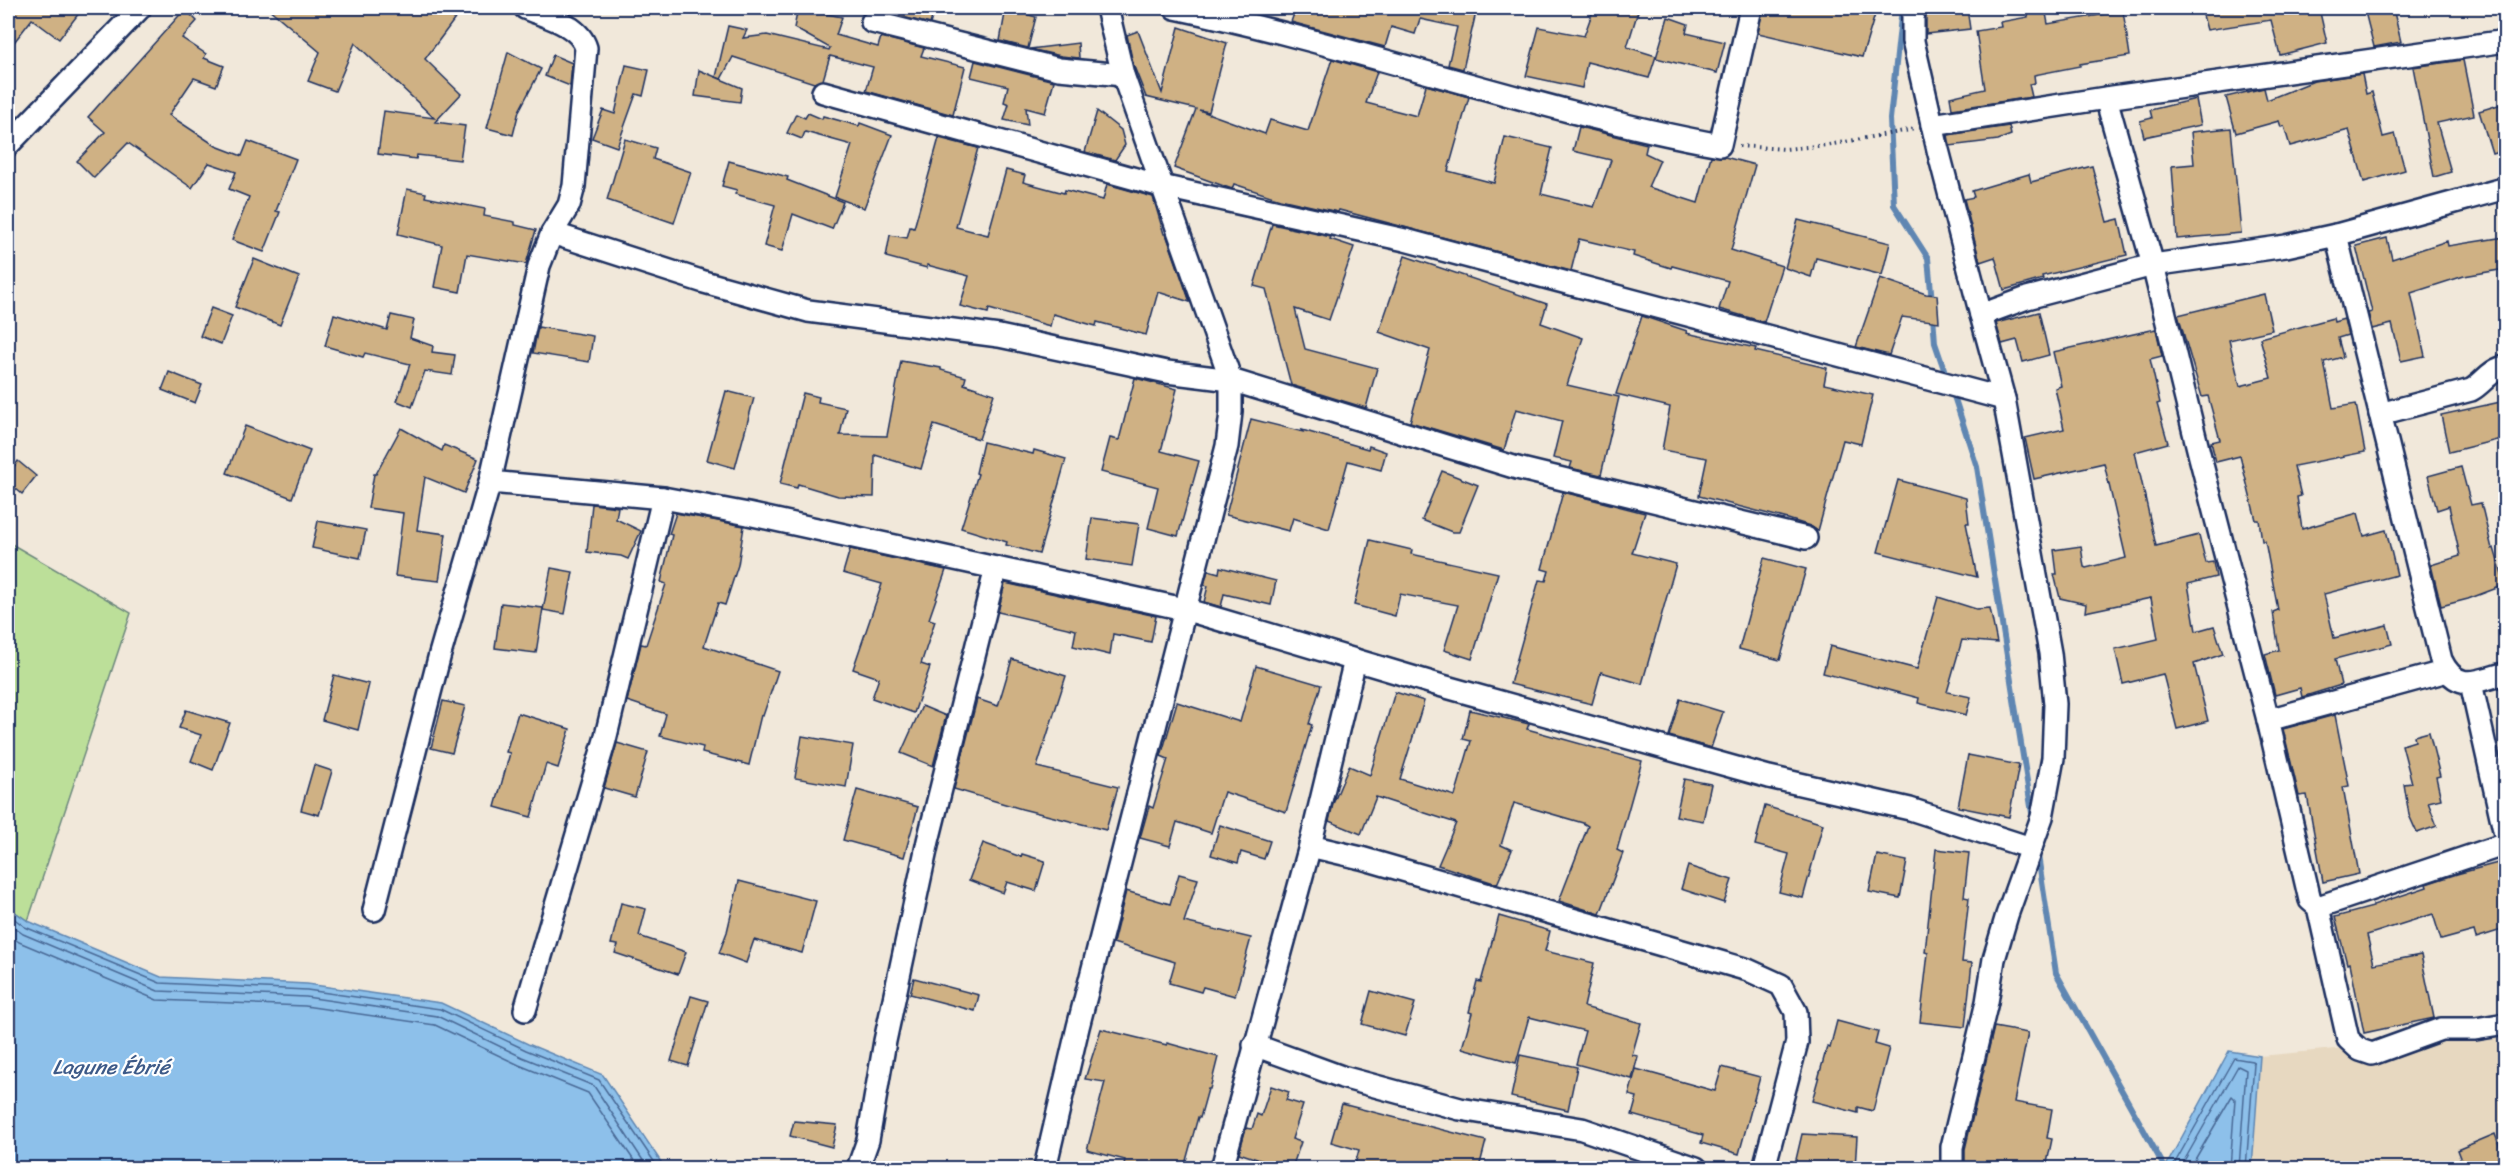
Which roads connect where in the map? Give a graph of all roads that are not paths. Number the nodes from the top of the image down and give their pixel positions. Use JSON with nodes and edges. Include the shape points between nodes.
{"nodes":[{"id":1,"x":140,"y":8,"type":"edge"},
{"id":2,"x":525,"y":8,"type":"edge"},
{"id":3,"x":1107,"y":8,"type":"edge"},
{"id":4,"x":1174,"y":8,"type":"edge"},
{"id":5,"x":1751,"y":8,"type":"edge"},
{"id":6,"x":1913,"y":8,"type":"edge"},
{"id":7,"x":872,"y":22,"type":"dead end"},
{"id":8,"x":2505,"y":41,"type":"edge"},
{"id":9,"x":1123,"y":75,"type":"junction"},
{"id":10,"x":823,"y":92,"type":"dead end"},
{"id":11,"x":2106,"y":98,"type":"junction"},
{"id":12,"x":1932,"y":125,"type":"junction"},
{"id":13,"x":8,"y":145,"type":"edge"},
{"id":14,"x":1161,"y":186,"type":"junction"},
{"id":15,"x":2505,"y":188,"type":"edge"},
{"id":16,"x":552,"y":233,"type":"junction"},
{"id":17,"x":2336,"y":235,"type":"junction"},
{"id":18,"x":2153,"y":265,"type":"junction"},
{"id":19,"x":1981,"y":315,"type":"junction"},
{"id":20,"x":2505,"y":367,"type":"edge"},
{"id":21,"x":1231,"y":380,"type":"junction"},
{"id":22,"x":2004,"y":399,"type":"junction"},
{"id":23,"x":2380,"y":414,"type":"junction"},
{"id":24,"x":490,"y":482,"type":"junction"},
{"id":25,"x":663,"y":498,"type":"junction"},
{"id":26,"x":1806,"y":538,"type":"dead end"},
{"id":27,"x":996,"y":568,"type":"junction"},
{"id":28,"x":1184,"y":609,"type":"junction"},
{"id":29,"x":1354,"y":660,"type":"junction"},
{"id":30,"x":2447,"y":671,"type":"junction"},
{"id":31,"x":2505,"y":673,"type":"edge"},
{"id":32,"x":2470,"y":683,"type":"junction"},
{"id":33,"x":2268,"y":720,"type":"junction"},
{"id":34,"x":2505,"y":839,"type":"edge"},
{"id":35,"x":2505,"y":844,"type":"edge"},
{"id":36,"x":1310,"y":846,"type":"junction"},
{"id":37,"x":2031,"y":848,"type":"junction"},
{"id":38,"x":2318,"y":907,"type":"junction"},
{"id":39,"x":374,"y":910,"type":"dead end"},
{"id":40,"x":525,"y":1010,"type":"dead end"},
{"id":41,"x":2505,"y":1024,"type":"edge"},
{"id":42,"x":1254,"y":1045,"type":"junction"},
{"id":43,"x":858,"y":1168,"type":"edge"},
{"id":44,"x":1046,"y":1168,"type":"edge"},
{"id":45,"x":1222,"y":1168,"type":"edge"},
{"id":46,"x":1696,"y":1168,"type":"edge"},
{"id":47,"x":1764,"y":1168,"type":"edge"},
{"id":48,"x":1952,"y":1168,"type":"edge"}],
"edges":[{"from":1,"to":13,"type":"street"},
{"from":2,"to":16,"type":"street","via":[[576,30],[583,36],[586,48],[574,186],[569,205]]},
{"from":3,"to":9,"type":"street"},
{"from":4,"to":5,"type":"street","via":[[1668,136],[1720,145]]},
{"from":6,"to":12,"type":"street","via":[[1913,41]]},
{"from":7,"to":9,"type":"street","via":[[1059,69]]},
{"from":8,"to":11,"type":"street"},
{"from":9,"to":14,"type":"street"},
{"from":10,"to":14,"type":"street"},
{"from":11,"to":12,"type":"street"},
{"from":11,"to":18,"type":"street"},
{"from":12,"to":19,"type":"street"},
{"from":14,"to":21,"type":"street"},
{"from":14,"to":22,"type":"street","via":[[1405,240]]},
{"from":15,"to":17,"type":"street"},
{"from":16,"to":21,"type":"street","via":[[808,311],[999,336],[1167,372]]},
{"from":16,"to":24,"type":"street","via":[[531,295]]},
{"from":17,"to":18,"type":"street"},
{"from":17,"to":23,"type":"street"},
{"from":18,"to":19,"type":"street","via":[[2027,298]]},
{"from":18,"to":33,"type":"street"},
{"from":19,"to":22,"type":"street"},
{"from":20,"to":23,"type":"street","via":[[2492,371],[2471,390]]},
{"from":21,"to":26,"type":"street","via":[[1517,468]]},
{"from":21,"to":28,"type":"street","via":[[1227,446]]},
{"from":22,"to":37,"type":"street","via":[[2050,653],[2055,704],[2053,758],[2042,817]]},
{"from":23,"to":30,"type":"street","via":[[2441,660]]},
{"from":24,"to":25,"type":"street"},
{"from":24,"to":39,"type":"street","via":[[440,654]]},
{"from":25,"to":27,"type":"street"},
{"from":25,"to":40,"type":"street","via":[[605,740]]},
{"from":27,"to":28,"type":"street"},
{"from":27,"to":43,"type":"street","via":[[928,841],[868,1140]]},
{"from":28,"to":29,"type":"street"},
{"from":28,"to":44,"type":"street"},
{"from":29,"to":36,"type":"street"},
{"from":29,"to":37,"type":"street","via":[[1769,777],[1910,809]]},
{"from":30,"to":32,"type":"street","via":[[2457,680]]},
{"from":30,"to":33,"type":"street"},
{"from":31,"to":32,"type":"street"},
{"from":32,"to":34,"type":"street"},
{"from":33,"to":38,"type":"street","via":[[2310,900]]},
{"from":35,"to":38,"type":"street"},
{"from":36,"to":42,"type":"street"},
{"from":36,"to":47,"type":"street","via":[[1748,970],[1781,985],[1796,1012],[1797,1042]]},
{"from":37,"to":48,"type":"street","via":[[1995,958],[1952,1147]]},
{"from":38,"to":41,"type":"street","via":[[2348,1039],[2360,1050],[2372,1054],[2441,1029]]},
{"from":42,"to":45,"type":"street"},
{"from":42,"to":46,"type":"street","via":[[1342,1077],[1460,1109],[1582,1129]]}]}
